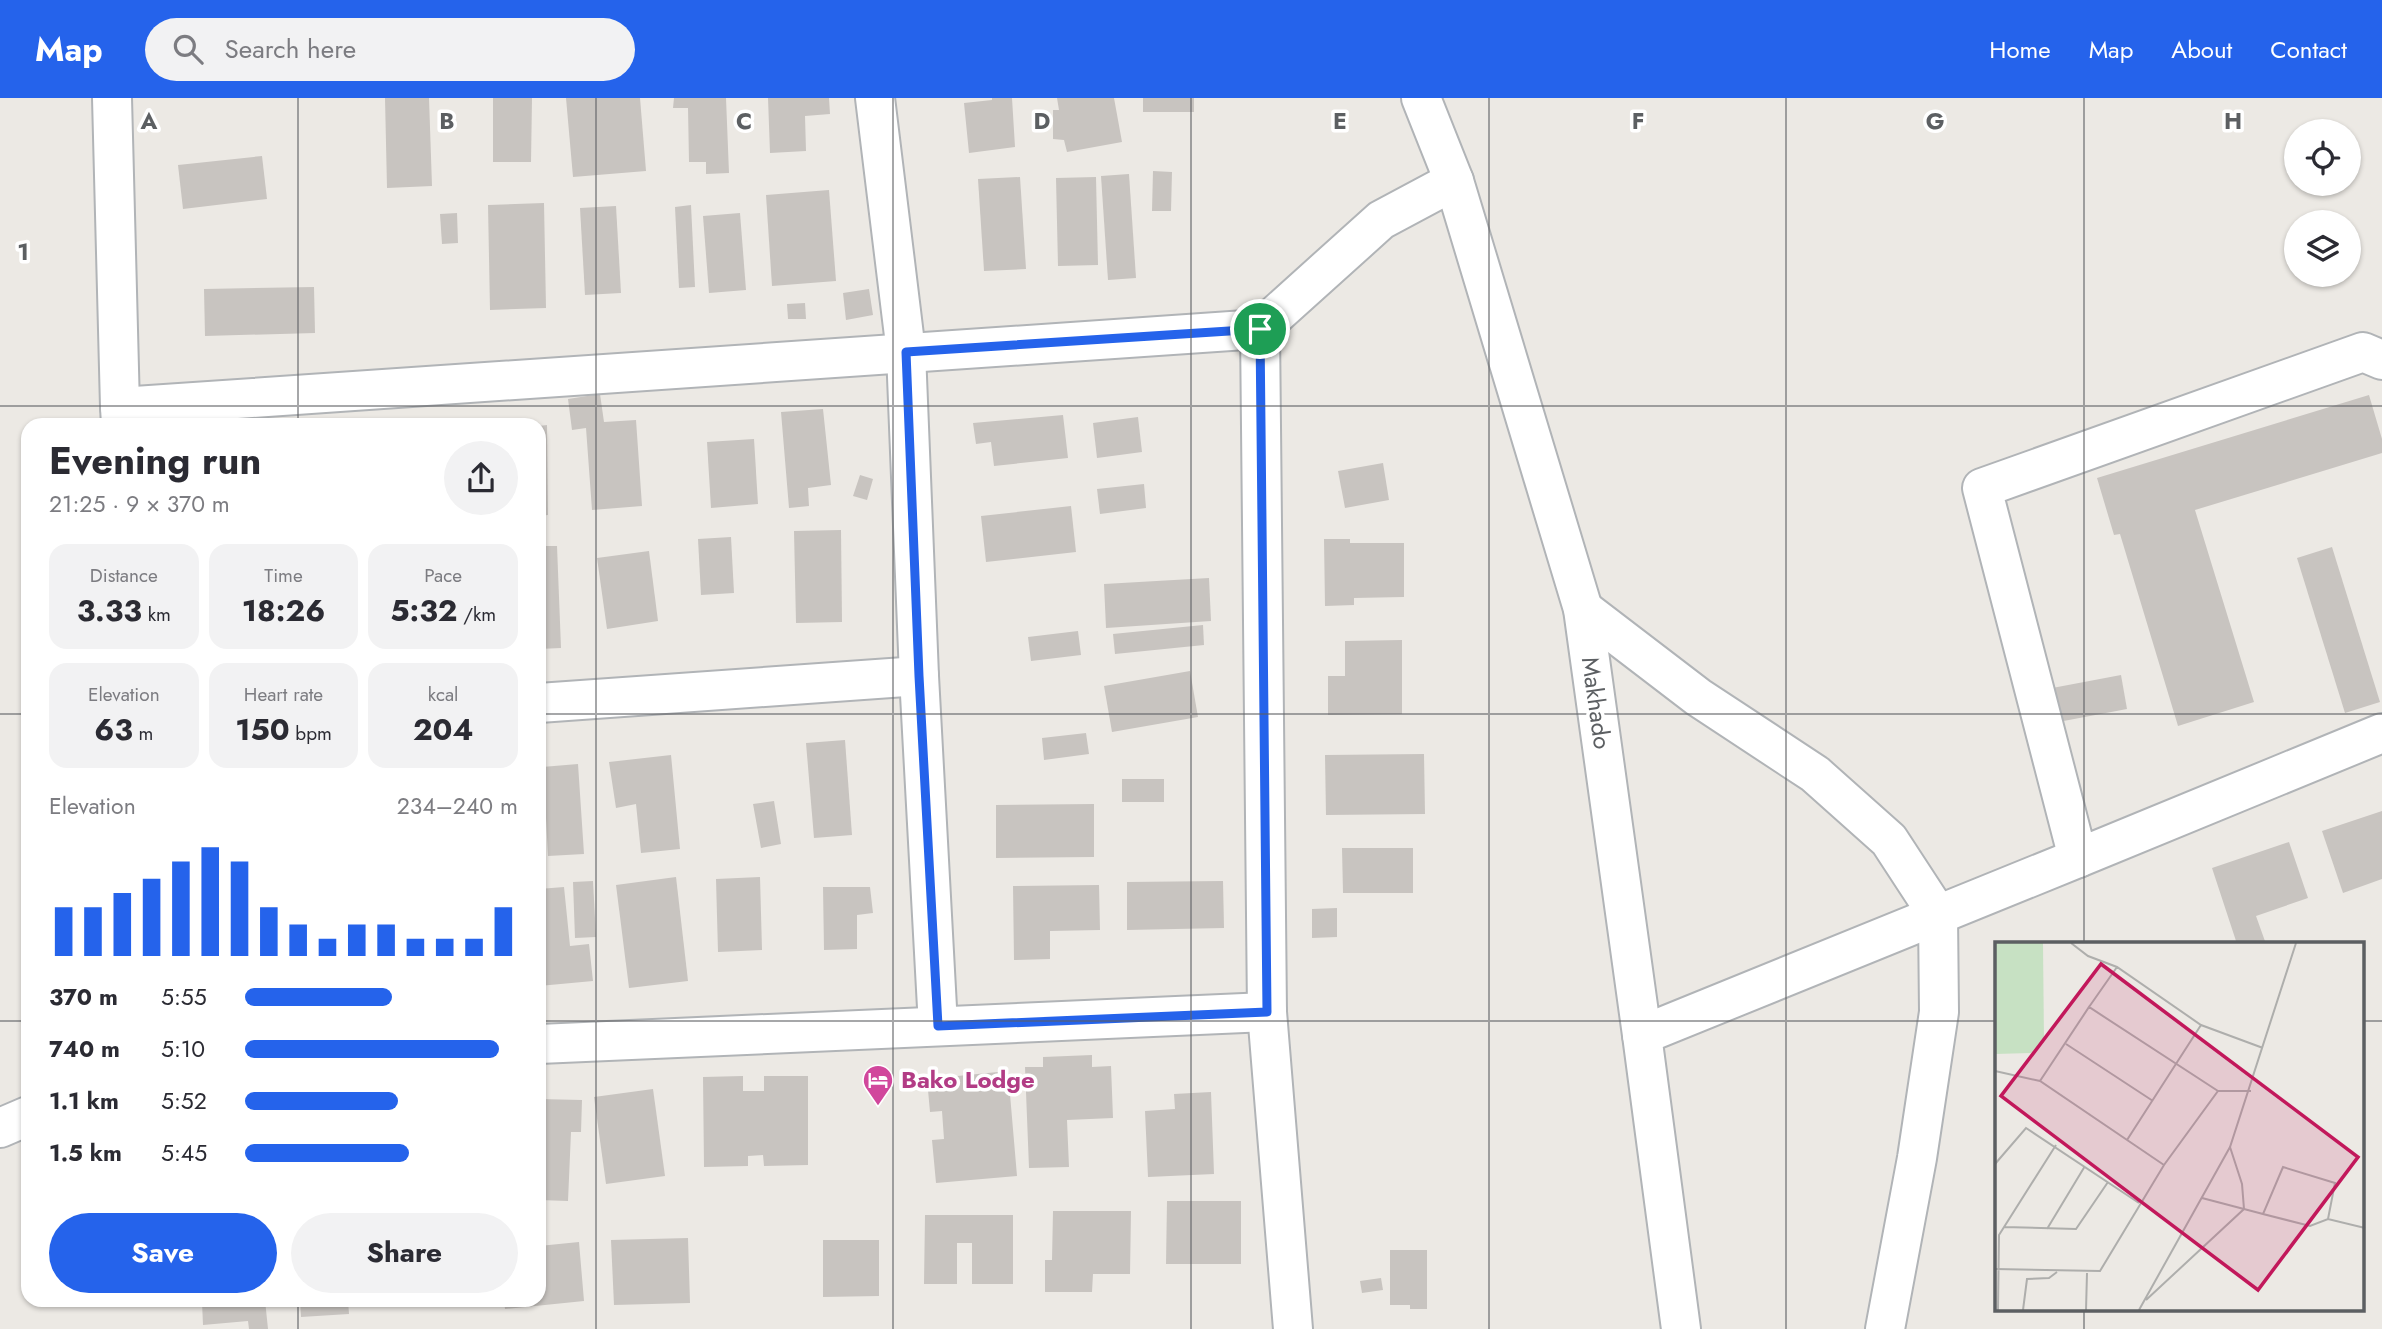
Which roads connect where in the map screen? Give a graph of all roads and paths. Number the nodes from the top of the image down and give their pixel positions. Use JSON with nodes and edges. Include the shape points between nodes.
{"nodes":[{"id":1,"x":112,"y":98,"type":"edge"},
{"id":2,"x":875,"y":98,"type":"edge"},
{"id":3,"x":1421,"y":98,"type":"edge"},
{"id":4,"x":1454,"y":181,"type":"junction"},
{"id":5,"x":1260,"y":329,"type":"junction"},
{"id":6,"x":906,"y":352,"type":"junction"},
{"id":7,"x":2382,"y":359,"type":"edge"},
{"id":8,"x":121,"y":416,"type":"edge"},
{"id":9,"x":1583,"y":609,"type":"junction"},
{"id":10,"x":919,"y":676,"type":"junction"},
{"id":11,"x":546,"y":703,"type":"edge"},
{"id":12,"x":2382,"y":733,"type":"edge"},
{"id":13,"x":2078,"y":858,"type":"junction"},
{"id":14,"x":1938,"y":915,"type":"junction"},
{"id":15,"x":1267,"y":1012,"type":"junction"},
{"id":16,"x":938,"y":1026,"type":"junction"},
{"id":17,"x":1642,"y":1035,"type":"junction"},
{"id":18,"x":546,"y":1044,"type":"edge"},
{"id":19,"x":21,"y":1119,"type":"edge"},
{"id":20,"x":0,"y":1128,"type":"edge"},
{"id":21,"x":1293,"y":1329,"type":"edge"},
{"id":22,"x":1681,"y":1329,"type":"edge"},
{"id":23,"x":1885,"y":1329,"type":"edge"}],
"edges":[{"from":1,"to":8,"type":"street"},
{"from":2,"to":6,"type":"street"},
{"from":3,"to":4,"type":"street","name":"Makhado"},
{"from":4,"to":5,"type":"street","via":[[1381,220]]},
{"from":4,"to":9,"type":"street","name":"Makhado"},
{"from":5,"to":6,"type":"street"},
{"from":5,"to":15,"type":"street"},
{"from":6,"to":8,"type":"street"},
{"from":6,"to":10,"type":"street"},
{"from":7,"to":13,"type":"street","via":[[2364,352],[1982,488]]},
{"from":9,"to":14,"type":"street","via":[[1698,697],[1815,774],[1889,840]]},
{"from":9,"to":17,"type":"street","name":"Makhado"},
{"from":10,"to":11,"type":"street"},
{"from":10,"to":16,"type":"street"},
{"from":12,"to":13,"type":"street"},
{"from":13,"to":14,"type":"street"},
{"from":14,"to":17,"type":"street"},
{"from":14,"to":23,"type":"street","via":[[1939,1012]]},
{"from":15,"to":16,"type":"street"},
{"from":15,"to":21,"type":"street"},
{"from":16,"to":18,"type":"street"},
{"from":17,"to":22,"type":"street","name":"Makhado"},
{"from":19,"to":20,"type":"street"}]}
